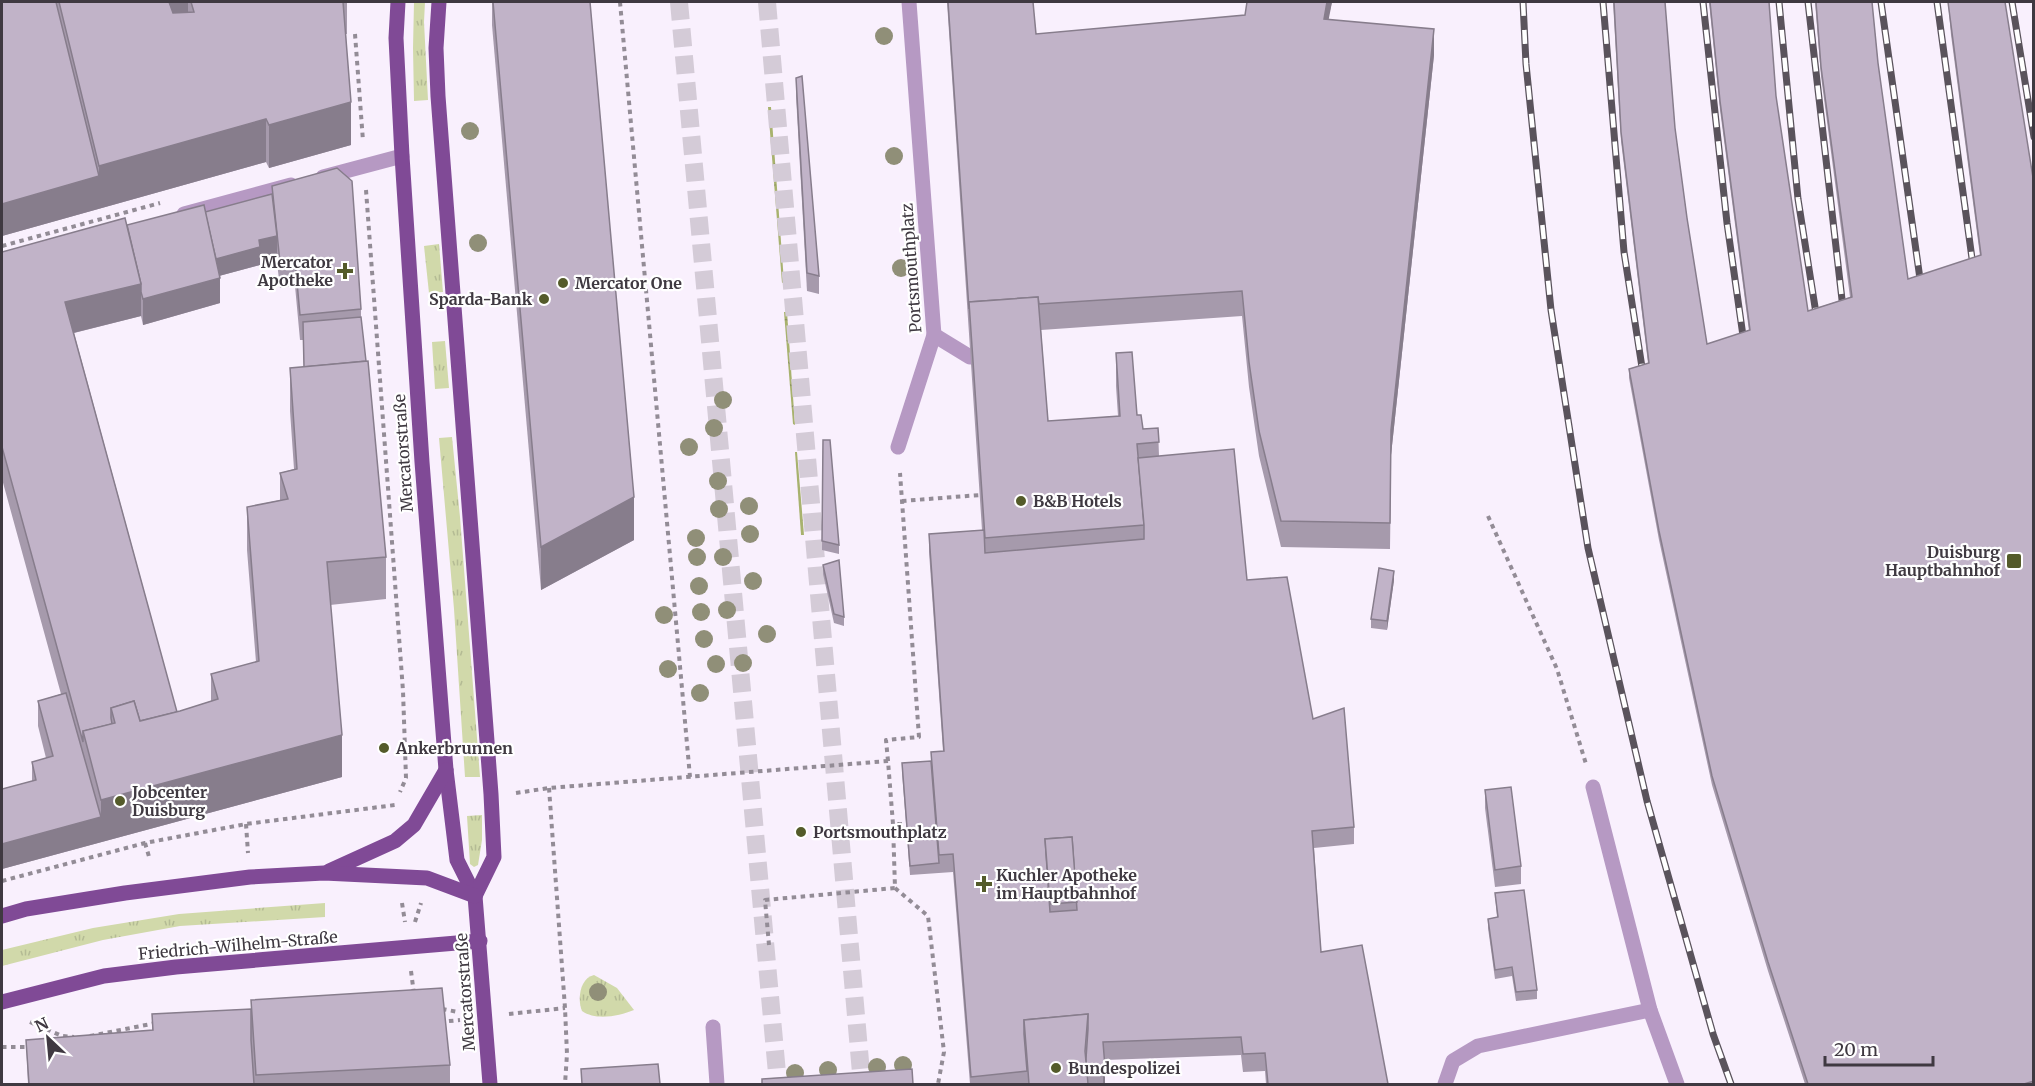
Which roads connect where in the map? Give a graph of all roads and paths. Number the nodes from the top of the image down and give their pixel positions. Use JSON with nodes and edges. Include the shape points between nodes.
{"nodes":[{"id":1,"x":398,"y":2,"type":"edge"},
{"id":2,"x":439,"y":2,"type":"edge"},
{"id":3,"x":620,"y":2,"type":"edge"},
{"id":4,"x":909,"y":2,"type":"edge"},
{"id":5,"x":355,"y":34,"type":"dead end"},
{"id":6,"x":402,"y":156,"type":"junction"},
{"id":7,"x":365,"y":165,"type":"junction"},
{"id":8,"x":164,"y":219,"type":"edge"},
{"id":9,"x":934,"y":335,"type":"junction"},
{"id":10,"x":970,"y":357,"type":"edge"},
{"id":11,"x":898,"y":447,"type":"joint"},
{"id":12,"x":980,"y":495,"type":"edge"},
{"id":13,"x":902,"y":501,"type":"junction"},
{"id":14,"x":1488,"y":516,"type":"dead end"},
{"id":15,"x":888,"y":761,"type":"junction"},
{"id":16,"x":446,"y":770,"type":"junction"},
{"id":17,"x":690,"y":777,"type":"junction"},
{"id":18,"x":549,"y":788,"type":"junction"},
{"id":19,"x":1593,"y":788,"type":"joint"},
{"id":20,"x":512,"y":793,"type":"dead end"},
{"id":21,"x":893,"y":824,"type":"junction"},
{"id":22,"x":906,"y":824,"type":"edge"},
{"id":23,"x":145,"y":843,"type":"junction"},
{"id":24,"x":150,"y":860,"type":"dead end"},
{"id":25,"x":324,"y":873,"type":"junction"},
{"id":26,"x":2,"y":880,"type":"edge"},
{"id":27,"x":895,"y":888,"type":"junction"},
{"id":28,"x":475,"y":896,"type":"junction"},
{"id":29,"x":2,"y":916,"type":"edge"},
{"id":30,"x":480,"y":942,"type":"junction"},
{"id":31,"x":769,"y":945,"type":"dead end"},
{"id":32,"x":408,"y":948,"type":"junction"},
{"id":33,"x":414,"y":999,"type":"edge"},
{"id":34,"x":2,"y":1002,"type":"edge"},
{"id":35,"x":565,"y":1008,"type":"junction"},
{"id":36,"x":439,"y":1009,"type":"edge"},
{"id":37,"x":1650,"y":1011,"type":"junction"},
{"id":38,"x":485,"y":1017,"type":"junction"},
{"id":39,"x":22,"y":1019,"type":"dead end"},
{"id":40,"x":166,"y":1022,"type":"edge"},
{"id":41,"x":435,"y":1023,"type":"edge"},
{"id":42,"x":713,"y":1027,"type":"dead end"},
{"id":43,"x":2,"y":1047,"type":"edge"},
{"id":44,"x":33,"y":1047,"type":"edge"},
{"id":45,"x":490,"y":1084,"type":"edge"},
{"id":46,"x":565,"y":1084,"type":"edge"},
{"id":47,"x":717,"y":1084,"type":"edge"},
{"id":48,"x":938,"y":1084,"type":"edge"},
{"id":49,"x":1445,"y":1084,"type":"edge"},
{"id":50,"x":1677,"y":1084,"type":"edge"}],
"edges":[{"from":1,"to":6,"type":"main road","name":"Mercatorstraße"},
{"from":2,"to":28,"type":"main road","via":[[438,96],[494,857]]},
{"from":3,"to":17,"type":"path"},
{"from":4,"to":9,"type":"street","name":"Portsmouthplatz"},
{"from":5,"to":7,"type":"path"},
{"from":6,"to":7,"type":"street"},
{"from":6,"to":16,"type":"main road","name":"Mercatorstraße"},
{"from":7,"to":8,"type":"street"},
{"from":7,"to":23,"type":"path","via":[[406,778],[394,805],[246,824]]},
{"from":9,"to":10,"type":"street"},
{"from":9,"to":11,"type":"street","name":"Portsmouthplatz"},
{"from":11,"to":13,"type":"path"},
{"from":12,"to":13,"type":"path"},
{"from":13,"to":15,"type":"path","via":[[919,737],[886,740]]},
{"from":14,"to":19,"type":"path","via":[[1557,669]]},
{"from":15,"to":17,"type":"path"},
{"from":15,"to":21,"type":"path"},
{"from":16,"to":25,"type":"main road","via":[[414,825],[395,841]]},
{"from":16,"to":28,"type":"main road","name":"Mercatorstraße","via":[[456,860]]},
{"from":17,"to":18,"type":"path"},
{"from":18,"to":20,"type":"path"},
{"from":18,"to":35,"type":"path"},
{"from":19,"to":37,"type":"street"},
{"from":21,"to":22,"type":"path"},
{"from":21,"to":27,"type":"path"},
{"from":23,"to":24,"type":"path"},
{"from":23,"to":26,"type":"path"},
{"from":25,"to":28,"type":"main road","via":[[427,878]]},
{"from":25,"to":29,"type":"main road","via":[[250,877],[125,893]]},
{"from":27,"to":31,"type":"path","via":[[765,900]]},
{"from":27,"to":48,"type":"path","via":[[928,916],[944,1052]]},
{"from":28,"to":30,"type":"main road","name":"Mercatorstraße"},
{"from":30,"to":32,"type":"main road","name":"Friedrich-Wilhelm-Straße"},
{"from":30,"to":38,"type":"main road","name":"Mercatorstraße"},
{"from":32,"to":33,"type":"path"},
{"from":32,"to":34,"type":"main road","name":"Friedrich-Wilhelm-Straße","via":[[104,976]]},
{"from":35,"to":38,"type":"path"},
{"from":35,"to":46,"type":"path"},
{"from":36,"to":38,"type":"path"},
{"from":37,"to":49,"type":"street","via":[[1478,1046],[1453,1061]]},
{"from":37,"to":50,"type":"street"},
{"from":38,"to":41,"type":"path"},
{"from":38,"to":45,"type":"main road","name":"Mercatorstraße"},
{"from":39,"to":40,"type":"path","via":[[62,1036],[81,1037]]},
{"from":42,"to":47,"type":"street"},
{"from":43,"to":44,"type":"path"}]}
